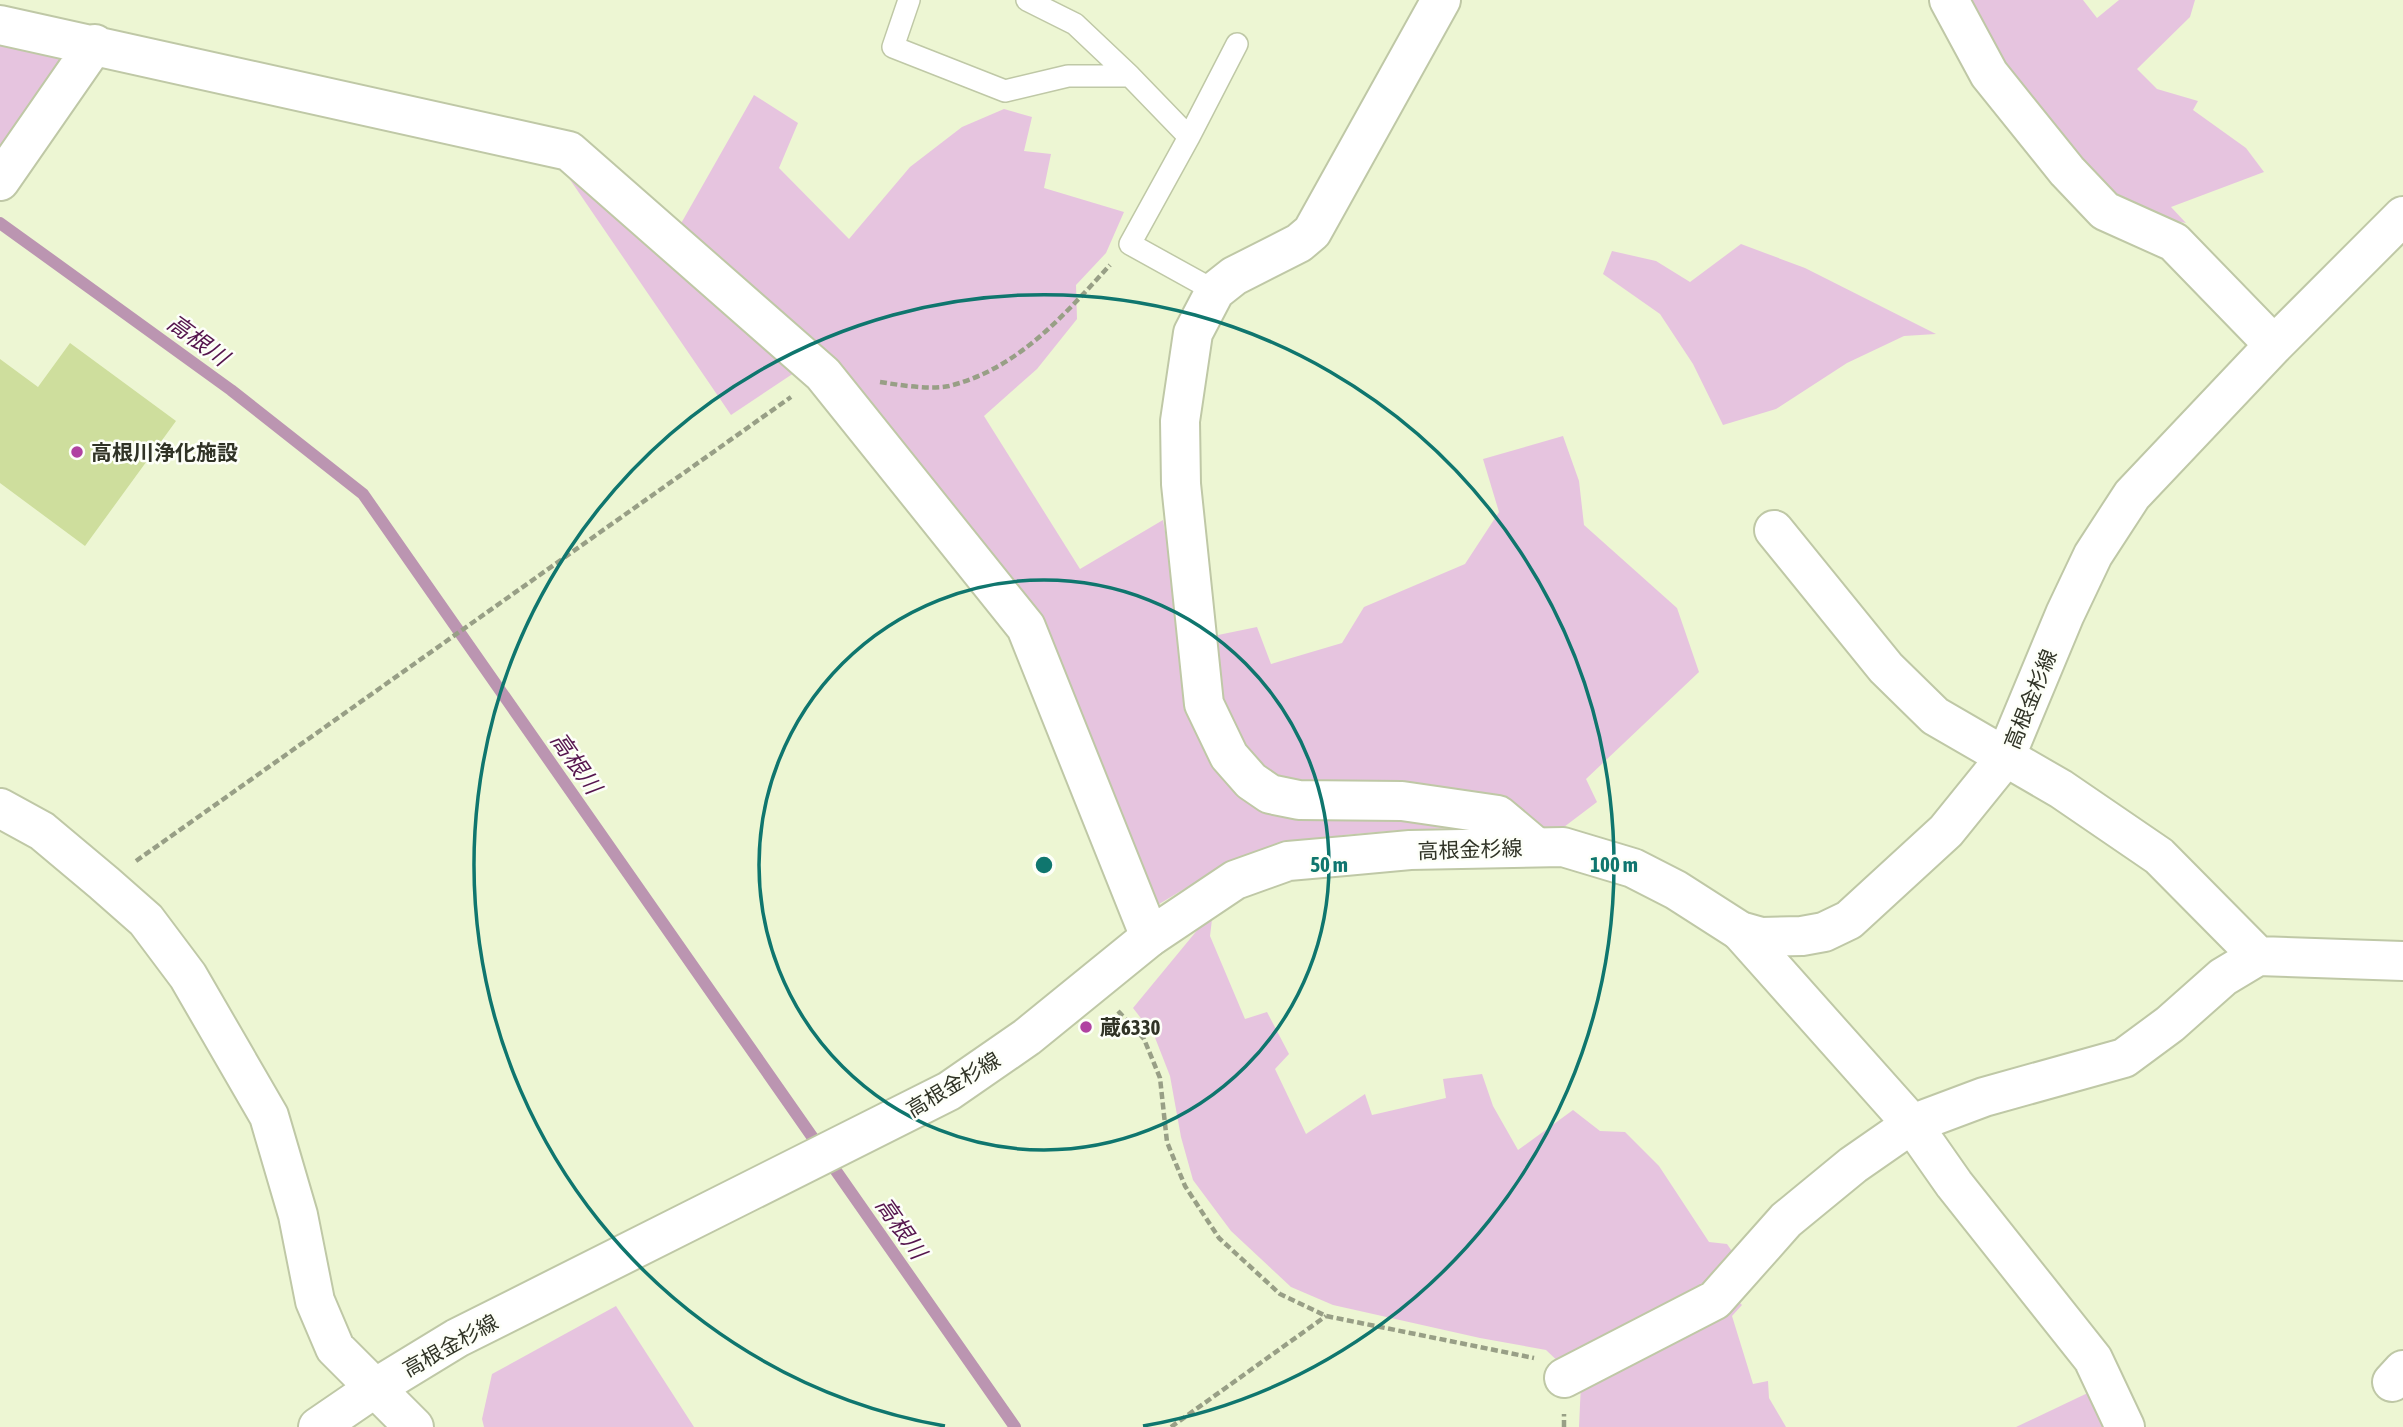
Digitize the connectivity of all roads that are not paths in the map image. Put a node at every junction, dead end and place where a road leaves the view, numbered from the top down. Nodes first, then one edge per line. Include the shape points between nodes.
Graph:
1 (909, 0) edge
2 (1027, 0) edge
3 (1441, 0) edge
4 (1949, 0) edge
5 (0, 24) edge
6 (95, 44) junction
7 (1237, 44) dead end
8 (1130, 76) junction
9 (1189, 137) junction
10 (0, 181) edge
11 (2403, 216) edge
12 (1215, 291) junction
13 (2274, 345) junction
14 (1774, 530) dead end
15 (2005, 758) junction
16 (0, 808) edge
17 (1536, 847) junction
18 (1740, 931) junction
19 (1150, 937) junction
20 (2258, 956) junction
21 (2403, 961) edge
22 (1912, 1124) junction
23 (1564, 1378) road end
24 (375, 1388) junction
25 (318, 1427) edge
26 (414, 1427) edge
27 (2125, 1427) edge

1 - 8 lane via 893,47 1006,91 1068,76
2 - 8 lane via 1075,24
3 - 12 street via 1312,232
4 - 13 street via 1989,74 2067,171 2105,211 2174,242
5 - 6 street
6 - 10 street
6 - 19 street via 569,151 822,374 1026,626
7 - 9 lane
8 - 9 lane
9 - 12 lane via 1130,244
11 - 13 street, 高根金杉線
12 - 17 street via 1193,333 1180,421 1181,484 1205,704 1229,756 1270,794 1298,800 1402,801 1498,815
13 - 15 street, 高根金杉線 via 2132,495 2099,545
14 - 15 street via 1886,667 1936,716
15 - 18 street, 高根金杉線 via 1946,831 1849,920 1802,936 1761,937
15 - 20 street via 2061,789 2159,856
16 - 24 street via 41,831 146,920 188,976 269,1116 298,1216 315,1301 335,1348
17 - 18 street, 高根金杉線 via 1563,847 1633,868
17 - 19 street, 高根金杉線 via 1410,850 1288,862 1235,880
18 - 22 street
19 - 24 street, 高根金杉線 via 1027,1037 949,1091 457,1338
20 - 21 street
20 - 22 street via 2223,977 2124,1058 1983,1097
22 - 23 street via 1786,1220 1715,1300
22 - 27 street via 1954,1184 2094,1359
24 - 25 street, 高根金杉線
24 - 26 street

